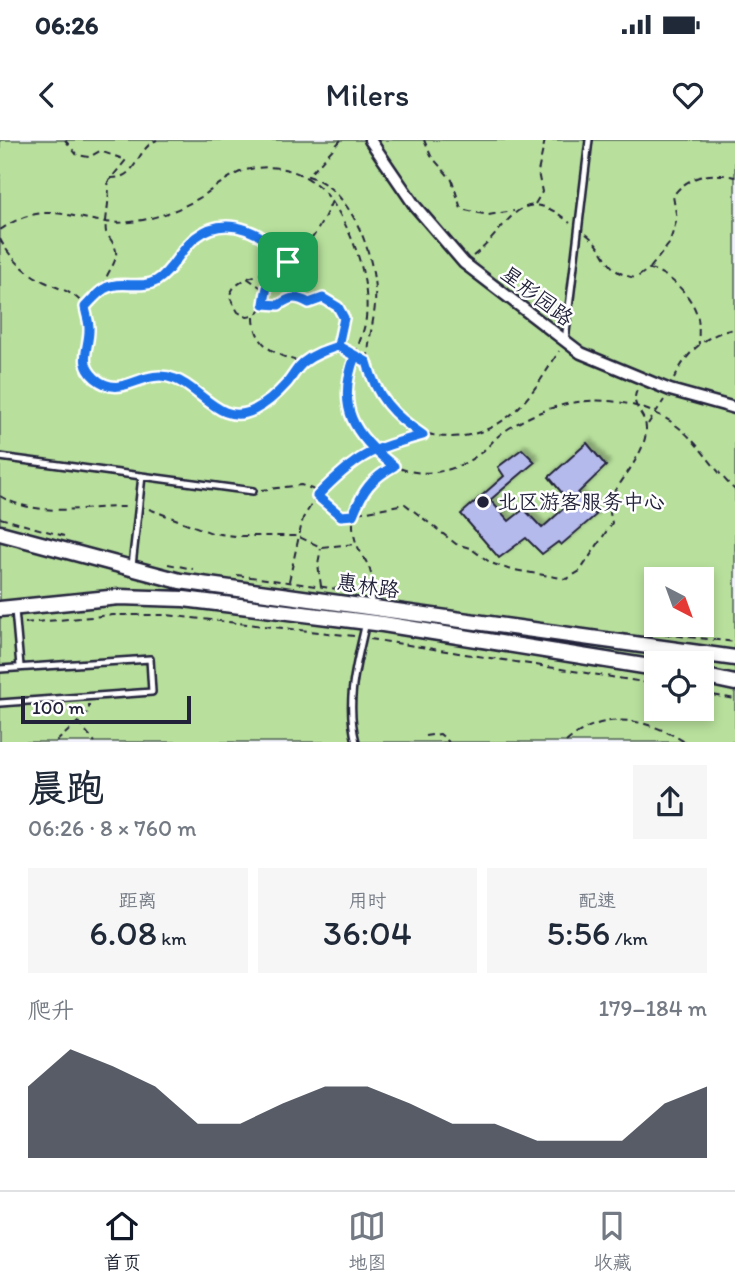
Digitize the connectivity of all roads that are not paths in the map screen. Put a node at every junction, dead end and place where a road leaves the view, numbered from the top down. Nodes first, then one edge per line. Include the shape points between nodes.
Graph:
1 (370, 140) edge
2 (589, 140) edge
3 (565, 341) junction
4 (735, 408) edge
5 (0, 457) edge
6 (142, 476) junction
7 (253, 491) road end
8 (0, 533) edge
9 (131, 569) junction
10 (7, 608) edge
11 (369, 608) junction
12 (735, 657) edge
13 (644, 665) edge
14 (20, 666) junction
15 (0, 669) edge
16 (714, 679) edge
17 (735, 683) edge
18 (0, 703) edge
19 (356, 742) edge

1 - 3 street, 星形园路 via 415,206 464,263
2 - 3 lane
3 - 4 street, 星形园路 via 581,354 670,390
5 - 6 lane
6 - 7 lane
6 - 9 lane
8 - 9 main road, 惠林路
9 - 11 main road, 惠林路 via 180,581
10 - 11 main road, 惠林路 via 119,597
10 - 14 lane via 17,624
11 - 12 main road, 惠林路
11 - 13 main road, 惠林路
11 - 19 lane via 352,682 350,719
14 - 15 lane
14 - 18 lane via 150,659 152,692
16 - 17 main road

